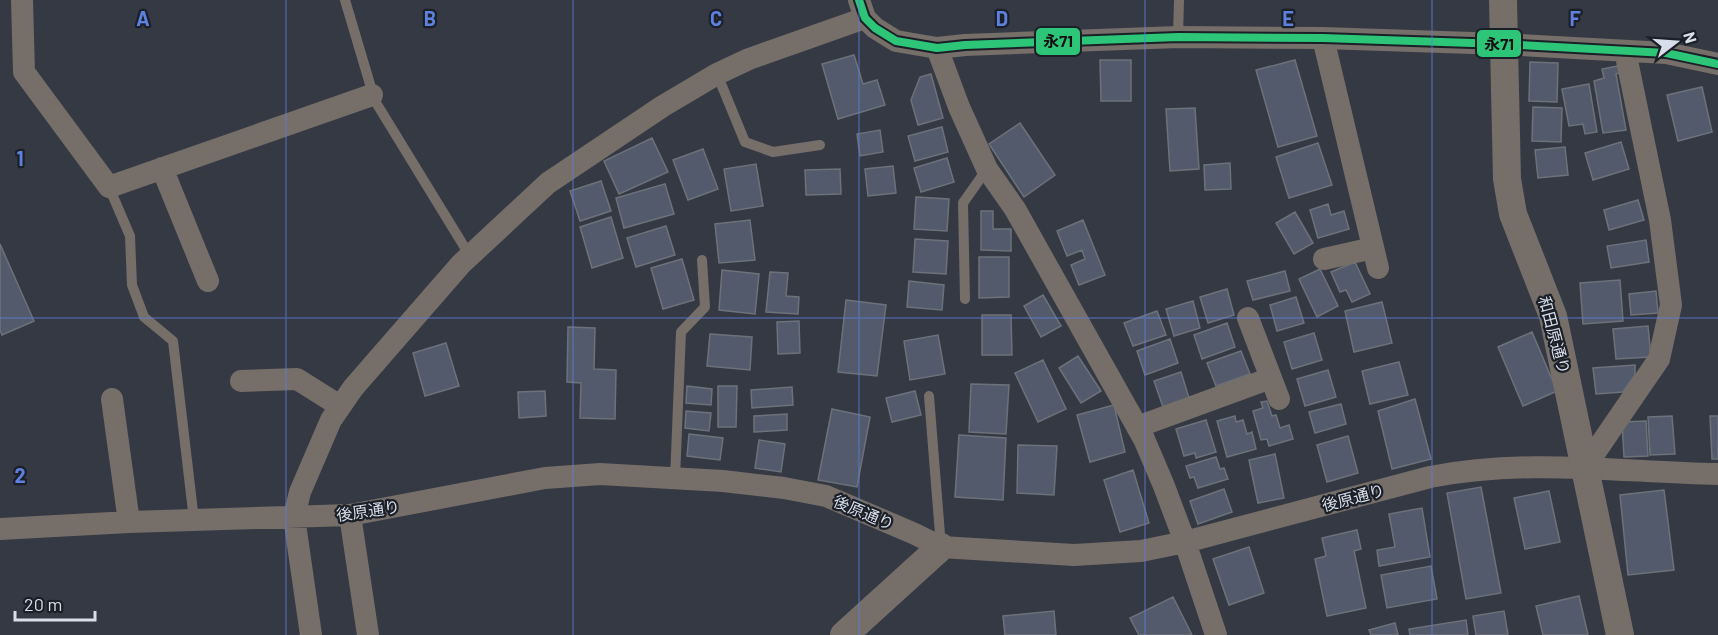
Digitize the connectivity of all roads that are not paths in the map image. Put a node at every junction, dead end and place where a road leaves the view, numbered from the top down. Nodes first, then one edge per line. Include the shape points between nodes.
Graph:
1 (22, 0) edge
2 (345, 0) edge
3 (1179, 0) edge
4 (1503, 0) edge
5 (862, 9) edge
6 (1178, 37) junction
7 (1323, 38) junction
8 (1502, 44) junction
9 (937, 48) junction
10 (1625, 51) junction
11 (1718, 64) edge
12 (717, 74) junction
13 (372, 95) junction
14 (820, 145) dead end
15 (162, 168) junction
16 (987, 169) junction
17 (109, 187) junction
18 (470, 256) junction
19 (1324, 259) dead end
20 (702, 260) dead end
21 (208, 281) dead end
22 (965, 299) dead end
23 (1248, 318) dead end
24 (1271, 378) junction
25 (242, 381) dead end
26 (929, 396) dead end
27 (112, 399) dead end
28 (1279, 399) dead end
29 (340, 406) junction
30 (1137, 427) junction
31 (1585, 467) junction
32 (1718, 474) edge
33 (675, 478) junction
34 (350, 515) junction
35 (294, 517) junction
36 (194, 520) junction
37 (129, 522) junction
38 (0, 529) edge
39 (1185, 542) junction
40 (941, 547) junction
41 (311, 635) edge
42 (368, 635) edge
43 (844, 635) edge
44 (1216, 635) edge
45 (1620, 635) edge

1 - 17 street via 24,72
2 - 13 lane
3 - 6 lane
4 - 8 street, 和田原通り
5 - 9 street via 875,28 896,41
5 - 12 street
6 - 7 street
6 - 9 street
7 - 8 street
7 - 19 street via 1375,258
8 - 10 street
8 - 31 street, 和田原通り via 1507,179 1513,214 1553,315
9 - 16 street via 958,107
10 - 11 street via 1666,53
10 - 31 street via 1660,220 1671,305 1659,359
12 - 14 lane via 745,142 773,153
12 - 18 street via 548,183
13 - 15 street
13 - 18 lane
15 - 17 street
15 - 21 street
16 - 22 lane via 963,203
16 - 30 street via 1015,210
17 - 36 lane via 129,236 132,285 144,317 173,341
18 - 29 street
20 - 33 lane via 705,307 681,332
23 - 24 street
24 - 28 street
24 - 30 street
25 - 29 street via 297,380
26 - 40 lane
27 - 37 street
29 - 35 street via 300,492
30 - 39 street
31 - 32 street, 後原通り
31 - 39 street, 後原通り via 1463,471
31 - 45 street, 和田原通り
33 - 34 street, 後原通り via 600,474 545,478
33 - 40 street, 後原通り via 826,496
34 - 35 street, 後原通り
34 - 42 street
35 - 36 street, 後原通り
35 - 41 street
36 - 37 street, 後原通り
37 - 38 street, 後原通り
39 - 40 street, 後原通り via 1141,551 1074,555
39 - 44 street
40 - 43 street

